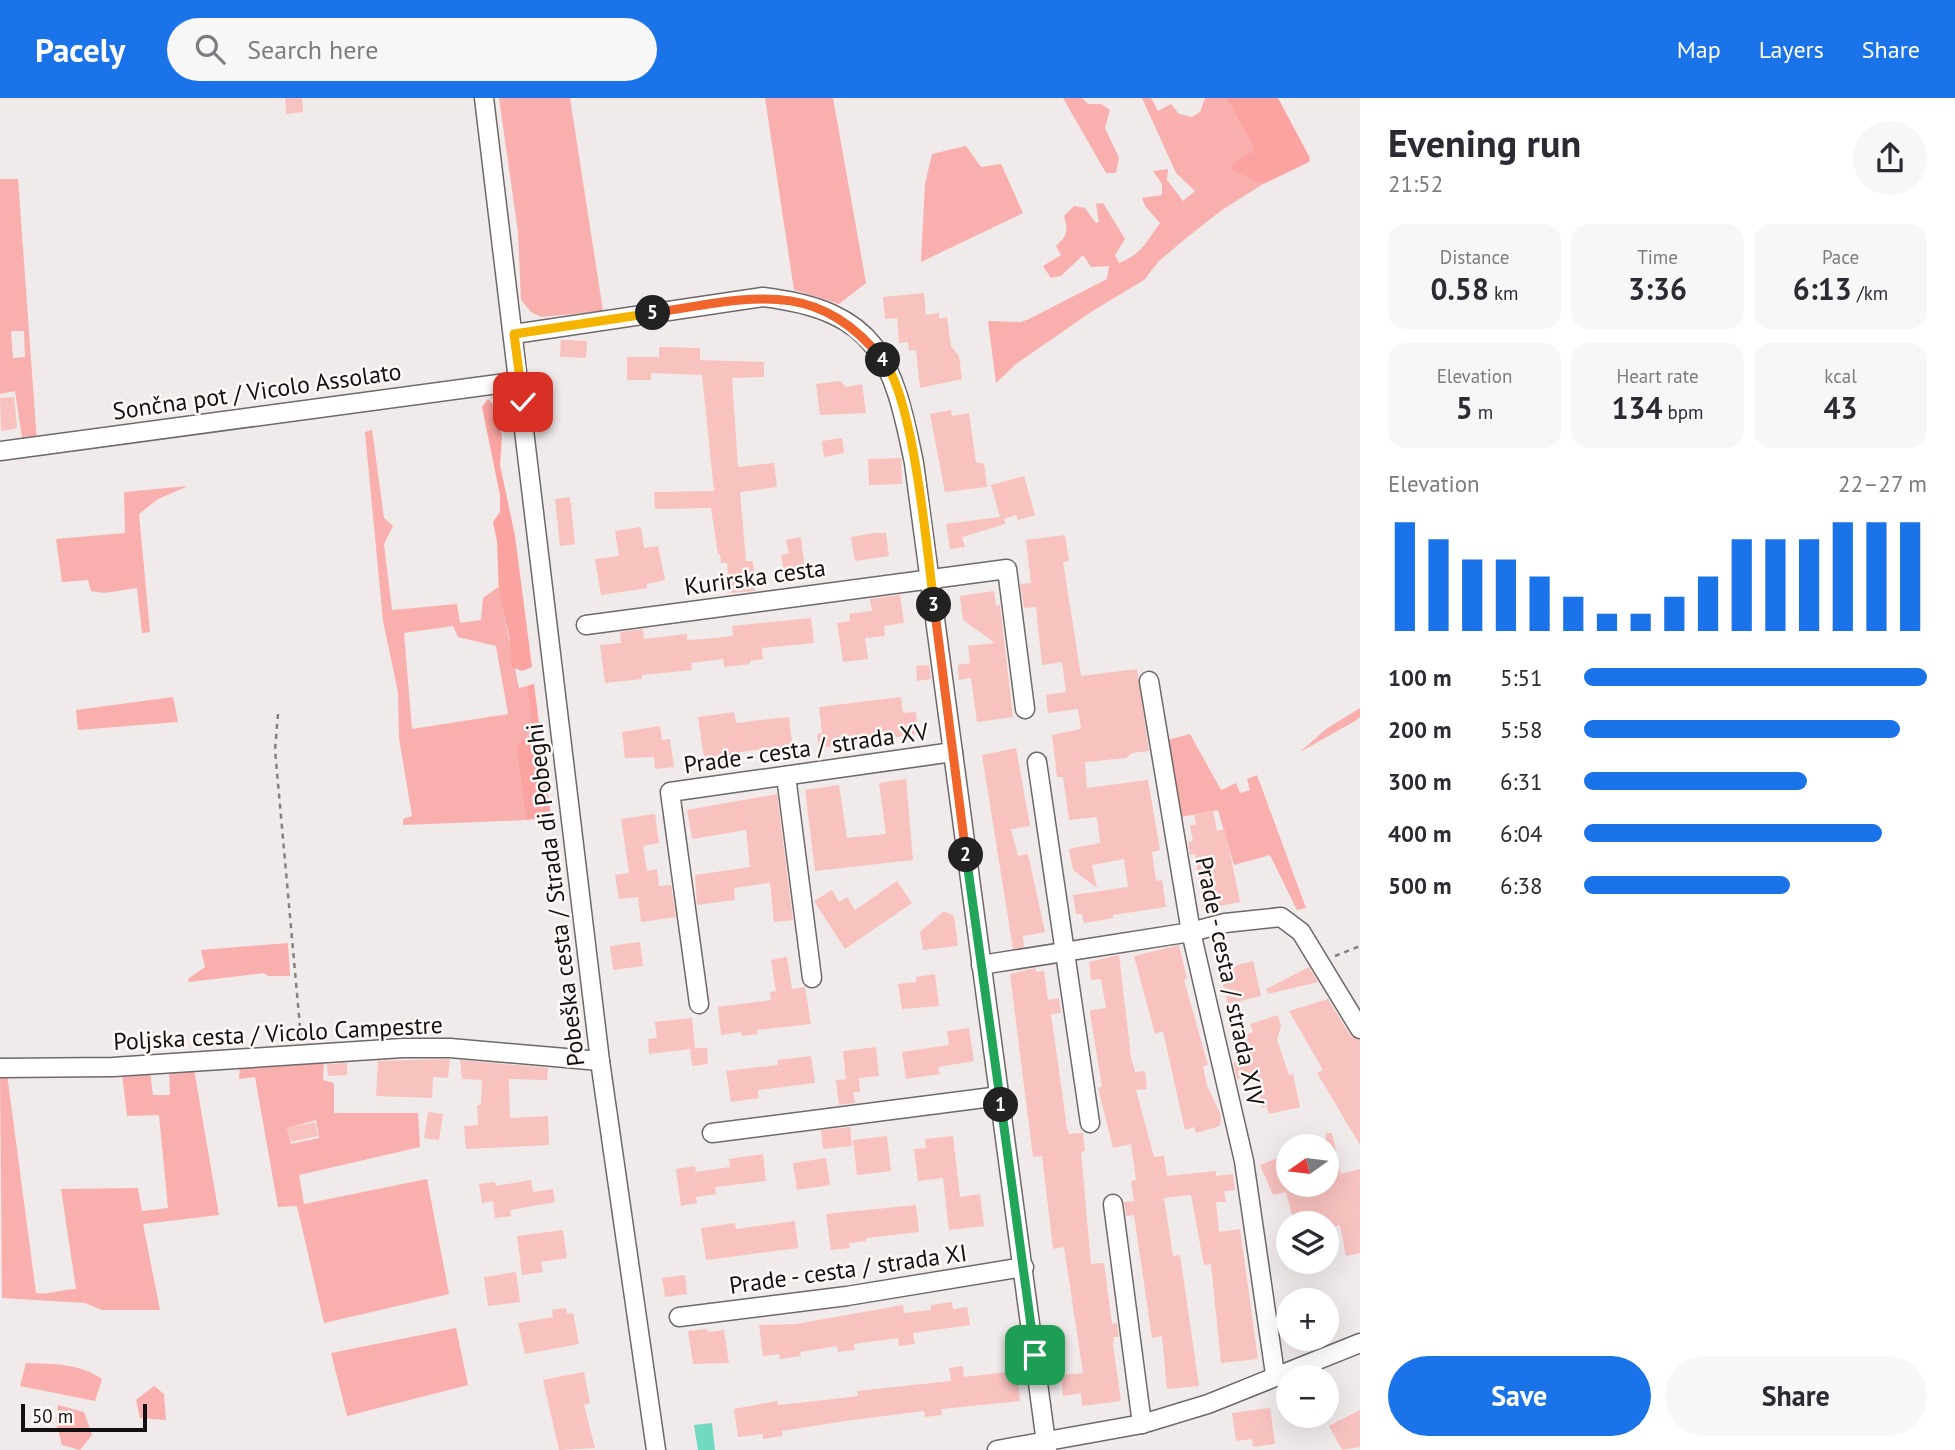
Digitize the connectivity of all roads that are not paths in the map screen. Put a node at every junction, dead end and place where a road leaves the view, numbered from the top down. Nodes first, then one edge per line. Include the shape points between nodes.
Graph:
1 (484, 98) edge
2 (514, 334) junction
3 (520, 381) junction
4 (0, 451) edge
5 (931, 577) junction
6 (586, 625) dead end
7 (1149, 681) dead end
8 (1025, 709) dead end
9 (953, 752) junction
10 (1037, 762) dead end
11 (786, 776) junction
12 (1191, 932) junction
13 (1064, 950) junction
14 (981, 965) junction
15 (812, 978) dead end
16 (699, 1004) dead end
17 (1360, 1030) edge
18 (600, 1060) junction
19 (0, 1068) edge
20 (1000, 1096) junction
21 (1090, 1123) dead end
22 (712, 1133) dead end
23 (1113, 1204) dead end
24 (1024, 1267) junction
25 (679, 1317) dead end
26 (1360, 1343) edge
27 (1275, 1374) junction
28 (1142, 1424) junction
29 (1046, 1447) edge
30 (656, 1450) edge
31 (997, 1450) edge

1 - 2 street, Pobeška cesta / Strada di Pobeghi
2 - 3 street, Pobeška cesta / Strada di Pobeghi
2 - 5 street via 763,297 803,302 838,316 863,335 889,367 902,403
3 - 4 street, Sončna pot / Vicolo Assolato
3 - 18 street, Pobeška cesta / Strada di Pobeghi
5 - 6 street, Kurirska cesta
5 - 8 street, Kurirska cesta via 1007,569
5 - 9 street
7 - 12 street, Prade - cesta / strada XIV
9 - 11 street, Prade - cesta / strada XV
9 - 14 street
10 - 13 street
11 - 15 street
11 - 16 street, Prade - cesta / strada XV via 670,792
12 - 13 street
12 - 17 street via 1282,917 1301,932
12 - 27 street, Prade - cesta / strada XIV via 1244,1161
13 - 14 street
13 - 21 street
14 - 20 street
18 - 19 street, Poljska cesta / Vicolo Campestre via 450,1048 114,1067
18 - 30 street, Pobeška cesta / Strada di Pobeghi
20 - 22 street
20 - 24 street
23 - 28 street
24 - 25 street, Prade - cesta / strada XI
24 - 29 street
26 - 27 street
27 - 28 street via 1208,1404
28 - 29 street
29 - 31 street

